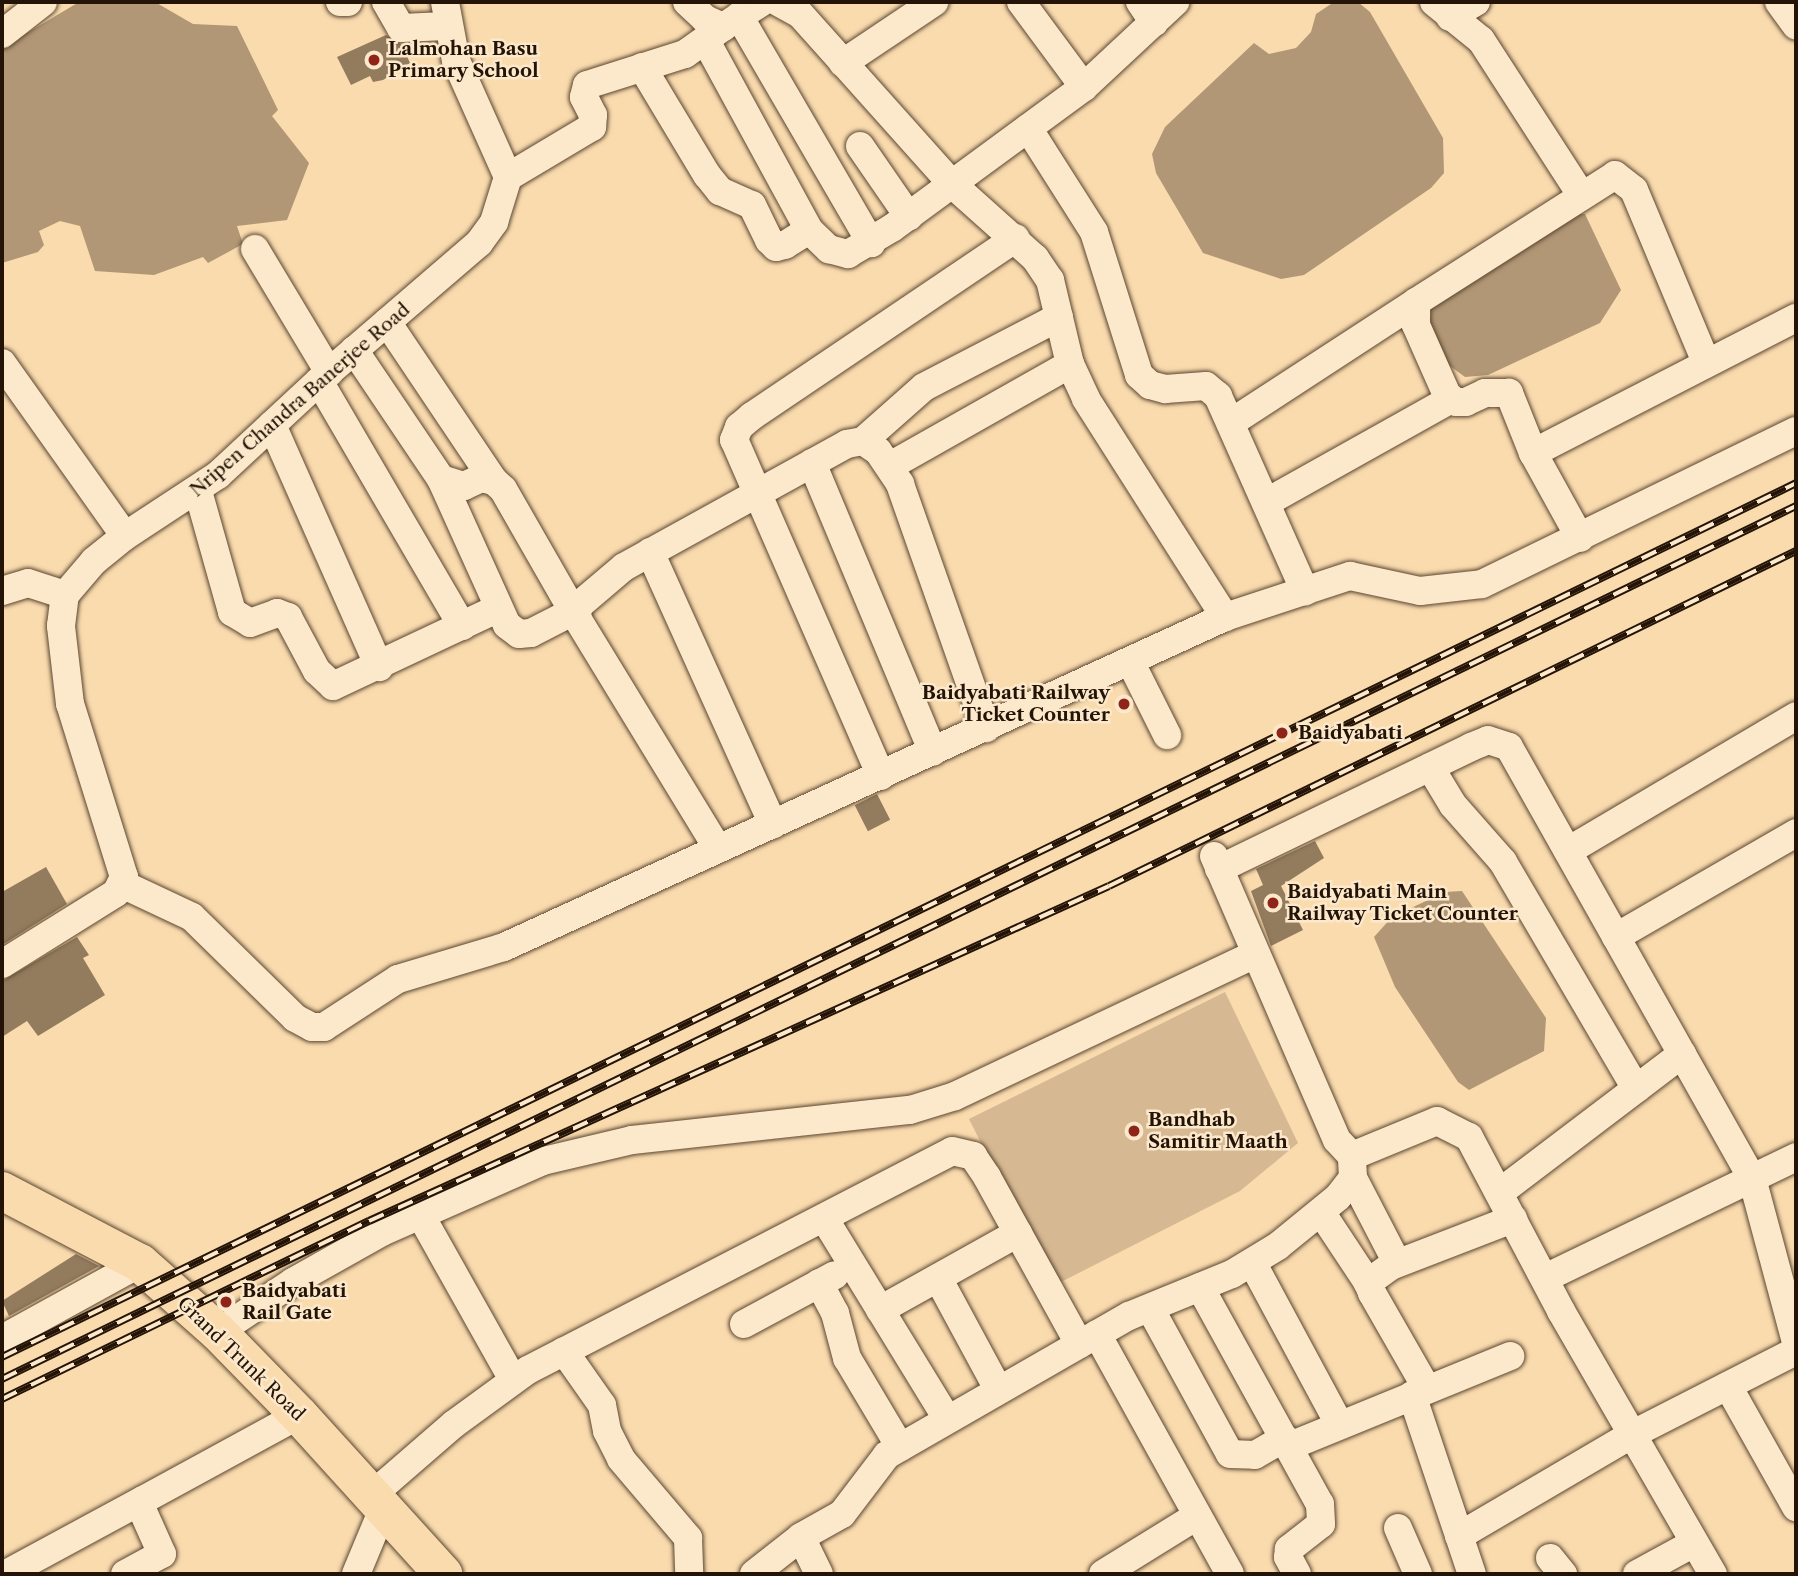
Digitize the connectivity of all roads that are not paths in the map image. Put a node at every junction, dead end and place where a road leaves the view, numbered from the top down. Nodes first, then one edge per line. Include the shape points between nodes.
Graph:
1 (43, 2) edge
2 (340, 2) edge
3 (348, 2) edge
4 (386, 2) edge
5 (687, 2) edge
6 (778, 2) edge
7 (934, 2) edge
8 (1021, 2) edge
9 (1175, 2) edge
10 (1476, 2) edge
11 (1779, 2) edge
12 (1442, 9) edge
13 (1147, 13) edge
14 (445, 14) edge
15 (733, 21) edge
16 (1796, 25) edge
17 (2, 34) edge
18 (843, 63) junction
19 (642, 67) junction
20 (1084, 87) junction
21 (898, 124) junction
22 (1028, 128) junction
23 (860, 146) junction
24 (826, 165) junction
25 (508, 177) junction
26 (951, 183) junction
27 (1580, 194) junction
28 (909, 217) junction
29 (809, 230) junction
30 (1016, 238) junction
31 (871, 243) junction
32 (256, 250) dead end
33 (1416, 302) junction
34 (1059, 317) junction
35 (1796, 318) edge
36 (387, 322) junction
37 (354, 350) junction
38 (1706, 362) junction
39 (2, 363) edge
40 (1070, 364) junction
41 (324, 376) junction
42 (1451, 399) junction
43 (1232, 422) junction
44 (272, 425) junction
45 (1796, 431) edge
46 (863, 442) junction
47 (1532, 453) junction
48 (812, 463) junction
49 (890, 467) junction
50 (441, 479) junction
51 (494, 481) junction
52 (198, 491) junction
53 (759, 494) junction
54 (1267, 502) junction
55 (125, 536) junction
56 (1580, 538) junction
57 (650, 552) junction
58 (2, 591) edge
59 (1305, 591) junction
60 (65, 595) junction
61 (497, 609) junction
62 (575, 614) junction
63 (1225, 617) junction
64 (462, 626) junction
65 (1130, 661) junction
66 (379, 667) junction
67 (1796, 716) edge
68 (986, 729) junction
69 (1167, 735) dead end
70 (933, 752) junction
71 (1430, 767) junction
72 (881, 776) junction
73 (773, 825) junction
74 (1796, 833) edge
75 (718, 849) junction
76 (1568, 851) junction
77 (122, 884) junction
78 (1616, 937) junction
79 (1255, 954) junction
80 (2, 964) edge
81 (1682, 1054) junction
82 (1636, 1089) junction
83 (1796, 1157) edge
84 (1353, 1167) junction
85 (1752, 1178) junction
86 (2, 1191) edge
87 (1499, 1193) junction
88 (1321, 1212) junction
89 (420, 1214) junction
90 (824, 1218) junction
91 (1513, 1219) junction
92 (1018, 1233) junction
93 (141, 1264) junction
94 (1252, 1264) junction
95 (853, 1265) junction
96 (1391, 1266) junction
97 (938, 1278) junction
98 (1545, 1278) junction
99 (819, 1283) junction
100 (1368, 1283) junction
101 (1200, 1287) junction
102 (1150, 1308) junction
103 (880, 1310) junction
104 (744, 1324) dead end
105 (218, 1332) junction
106 (2, 1339) edge
107 (1088, 1339) junction
108 (1796, 1342) edge
109 (564, 1351) junction
110 (1796, 1352) edge
111 (1510, 1356) dead end
112 (513, 1380) junction
113 (1728, 1386) junction
114 (998, 1389) junction
115 (1419, 1392) junction
116 (299, 1415) junction
117 (947, 1419) junction
118 (1339, 1424) junction
119 (1633, 1434) junction
120 (1287, 1442) junction
121 (901, 1447) junction
122 (143, 1500) junction
123 (377, 1502) junction
124 (1796, 1507) edge
125 (1198, 1516) junction
126 (1398, 1528) dead end
127 (1459, 1536) junction
128 (801, 1537) junction
129 (1694, 1543) junction
130 (6, 1574) edge
131 (125, 1574) edge
132 (356, 1574) edge
133 (443, 1574) edge
134 (689, 1574) edge
135 (754, 1574) edge
136 (818, 1574) edge
137 (1103, 1574) edge
138 (1230, 1574) edge
139 (1297, 1574) edge
140 (1418, 1574) edge
141 (1472, 1574) edge
142 (1637, 1574) edge
143 (1713, 1574) edge

1 - 17 street
2 - 3 street
4 - 14 street via 401,28
5 - 15 street via 705,19
6 - 18 street via 800,14
7 - 18 street
8 - 20 street
9 - 13 street
10 - 12 street
11 - 16 street
12 - 27 street via 1481,40
13 - 20 street
14 - 25 street via 456,61
15 - 19 street via 685,54
15 - 24 street
15 - 29 street
18 - 21 street
19 - 25 street via 587,85 584,97 593,115 592,127
19 - 29 street via 707,175 720,191 752,205 776,247
20 - 22 street
21 - 23 street
21 - 26 street
22 - 26 street
22 - 43 street via 1094,232 1139,375 1150,385 1165,389 1206,386 1218,396
23 - 24 street
23 - 28 street
24 - 31 street
25 - 36 street, Nripen Chandra Banerjee Road via 495,222 479,243
26 - 28 street
26 - 30 street
27 - 33 street
27 - 38 street via 1615,175 1634,190
28 - 31 street
29 - 31 street via 829,249 848,254
30 - 34 street via 1050,280
30 - 53 street via 739,426 734,440
32 - 41 street
33 - 42 street via 1416,325
33 - 43 street
34 - 40 street
34 - 46 street via 924,387
35 - 38 street
36 - 37 street, Nripen Chandra Banerjee Road
36 - 51 street
37 - 41 street, Nripen Chandra Banerjee Road
37 - 50 street
38 - 47 street
39 - 55 street
40 - 49 street
40 - 63 street via 1086,399
41 - 44 street, Nripen Chandra Banerjee Road
41 - 64 street
42 - 47 street via 1466,402 1485,393 1509,393
42 - 54 street
43 - 54 street
44 - 52 street, Nripen Chandra Banerjee Road
44 - 66 street
45 - 56 street
46 - 48 street via 847,444
46 - 49 street
47 - 56 street
48 - 53 street
48 - 70 street
49 - 68 street
50 - 51 street via 464,486 481,478
50 - 61 street
51 - 62 street
52 - 55 street, Nripen Chandra Banerjee Road
52 - 66 street via 232,612 238,619 250,623 277,613 288,617 317,671 333,686
53 - 57 street
53 - 72 street
54 - 59 street
55 - 60 street, Nripen Chandra Banerjee Road via 94,561
56 - 59 street via 1482,584 1460,589 1420,591 1350,576
57 - 62 street via 583,597
57 - 73 street
58 - 60 street via 28,583
59 - 63 street
60 - 77 street via 61,626 70,704 116,848
61 - 62 street via 519,634
61 - 64 street
62 - 75 street
63 - 65 street
64 - 66 street
65 - 68 street
65 - 69 street
67 - 76 street
68 - 70 street
70 - 72 street
71 - 76 street via 1488,740 1509,747
71 - 79 street via 1216,862
71 - 82 street via 1453,805 1503,862
72 - 73 street
73 - 75 street
74 - 78 street
75 - 77 street via 504,947 398,979 324,1027 312,1027 295,1018 192,917
76 - 78 street
77 - 80 street via 116,893
78 - 81 street
79 - 84 street via 1325,1122
79 - 89 street via 955,1096 867,1117 594,1147 543,1161
81 - 82 street
81 - 85 street
82 - 87 street
83 - 85 street
84 - 87 street via 1437,1121 1469,1137
84 - 88 street
84 - 96 street via 1391,1246
85 - 98 street
85 - 108 street
86 - 93 main road, Grand Trunk Road
87 - 91 street
88 - 94 street
88 - 100 street
89 - 105 street via 340,1254
89 - 112 street
90 - 92 street via 961,1150 973,1156
90 - 95 street
90 - 109 street
91 - 96 street
91 - 98 street
92 - 97 street
92 - 107 street
93 - 105 main road, Grand Trunk Road
93 - 106 street
94 - 101 street
94 - 118 street
95 - 99 street
95 - 103 street
96 - 100 street
97 - 103 street
97 - 114 street
98 - 119 street
99 - 104 street
99 - 121 street via 835,1312 848,1358
100 - 115 street
101 - 102 street
101 - 120 street
102 - 107 street
102 - 120 street via 1230,1454 1255,1455
103 - 117 street
105 - 116 main road, Grand Trunk Road
107 - 114 street
107 - 125 street
109 - 112 street
109 - 134 street via 603,1405 607,1432 621,1459 688,1538
110 - 113 street
111 - 115 street
112 - 123 street
113 - 119 street
113 - 124 street
114 - 117 street
115 - 118 street
115 - 127 street
116 - 122 street
116 - 123 main road, Grand Trunk Road
117 - 121 street
118 - 120 street
119 - 127 street
119 - 129 street
120 - 139 street via 1323,1516 1315,1530 1289,1549
121 - 128 street via 875,1467 842,1514
122 - 130 street
122 - 131 street via 141,1507 162,1554
123 - 132 street
123 - 133 main road, Grand Trunk Road
125 - 137 street
125 - 138 street
126 - 140 street
127 - 141 street
128 - 135 street
128 - 136 street
129 - 142 street
129 - 143 street

